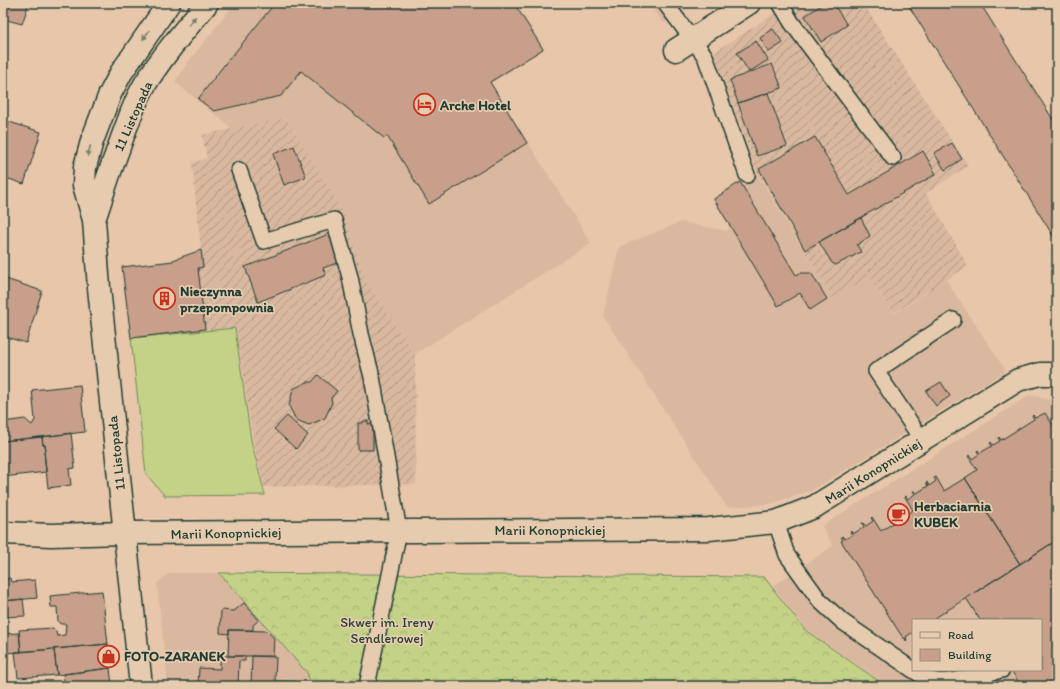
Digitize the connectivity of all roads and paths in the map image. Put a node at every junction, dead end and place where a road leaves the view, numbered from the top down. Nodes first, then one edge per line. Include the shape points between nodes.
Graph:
1 (169, 3) edge
2 (207, 3) edge
3 (665, 3) edge
4 (749, 3) edge
5 (780, 3) edge
6 (684, 44) junction
7 (893, 158) dead end
8 (239, 170) dead end
9 (746, 175) dead end
10 (94, 220) junction
11 (953, 320) dead end
12 (1057, 374) edge
13 (922, 440) junction
14 (776, 522) junction
15 (400, 531) junction
16 (3, 533) edge
17 (125, 533) junction
18 (912, 669) edge
19 (914, 671) edge
20 (997, 671) edge
21 (141, 686) edge
22 (367, 686) edge

1 -> 10 street, 11 Listopada via 121,73 92,141 85,167 84,185
10 -> 2 street, 11 Listopada via 134,106 160,61
3 - 6 lane
4 - 6 street
5 - 7 lane via 792,23
6 - 9 lane via 705,56
8 - 15 lane via 264,241 334,220 350,277 372,377
10 - 17 street, 11 Listopada via 98,288
11 - 13 lane via 876,371
12 - 13 street, Marii Konopnickiej via 1040,374 1018,380
13 - 14 street, Marii Konopnickiej via 814,507
14 - 15 street, Marii Konopnickiej via 708,529
14 - 18 lane via 787,555 820,601 843,622
15 - 17 street, Marii Konopnickiej
15 - 22 lane
16 - 17 street, Marii Konopnickiej
17 - 21 street, 11 Listopada
19 - 20 lane via 937,682

